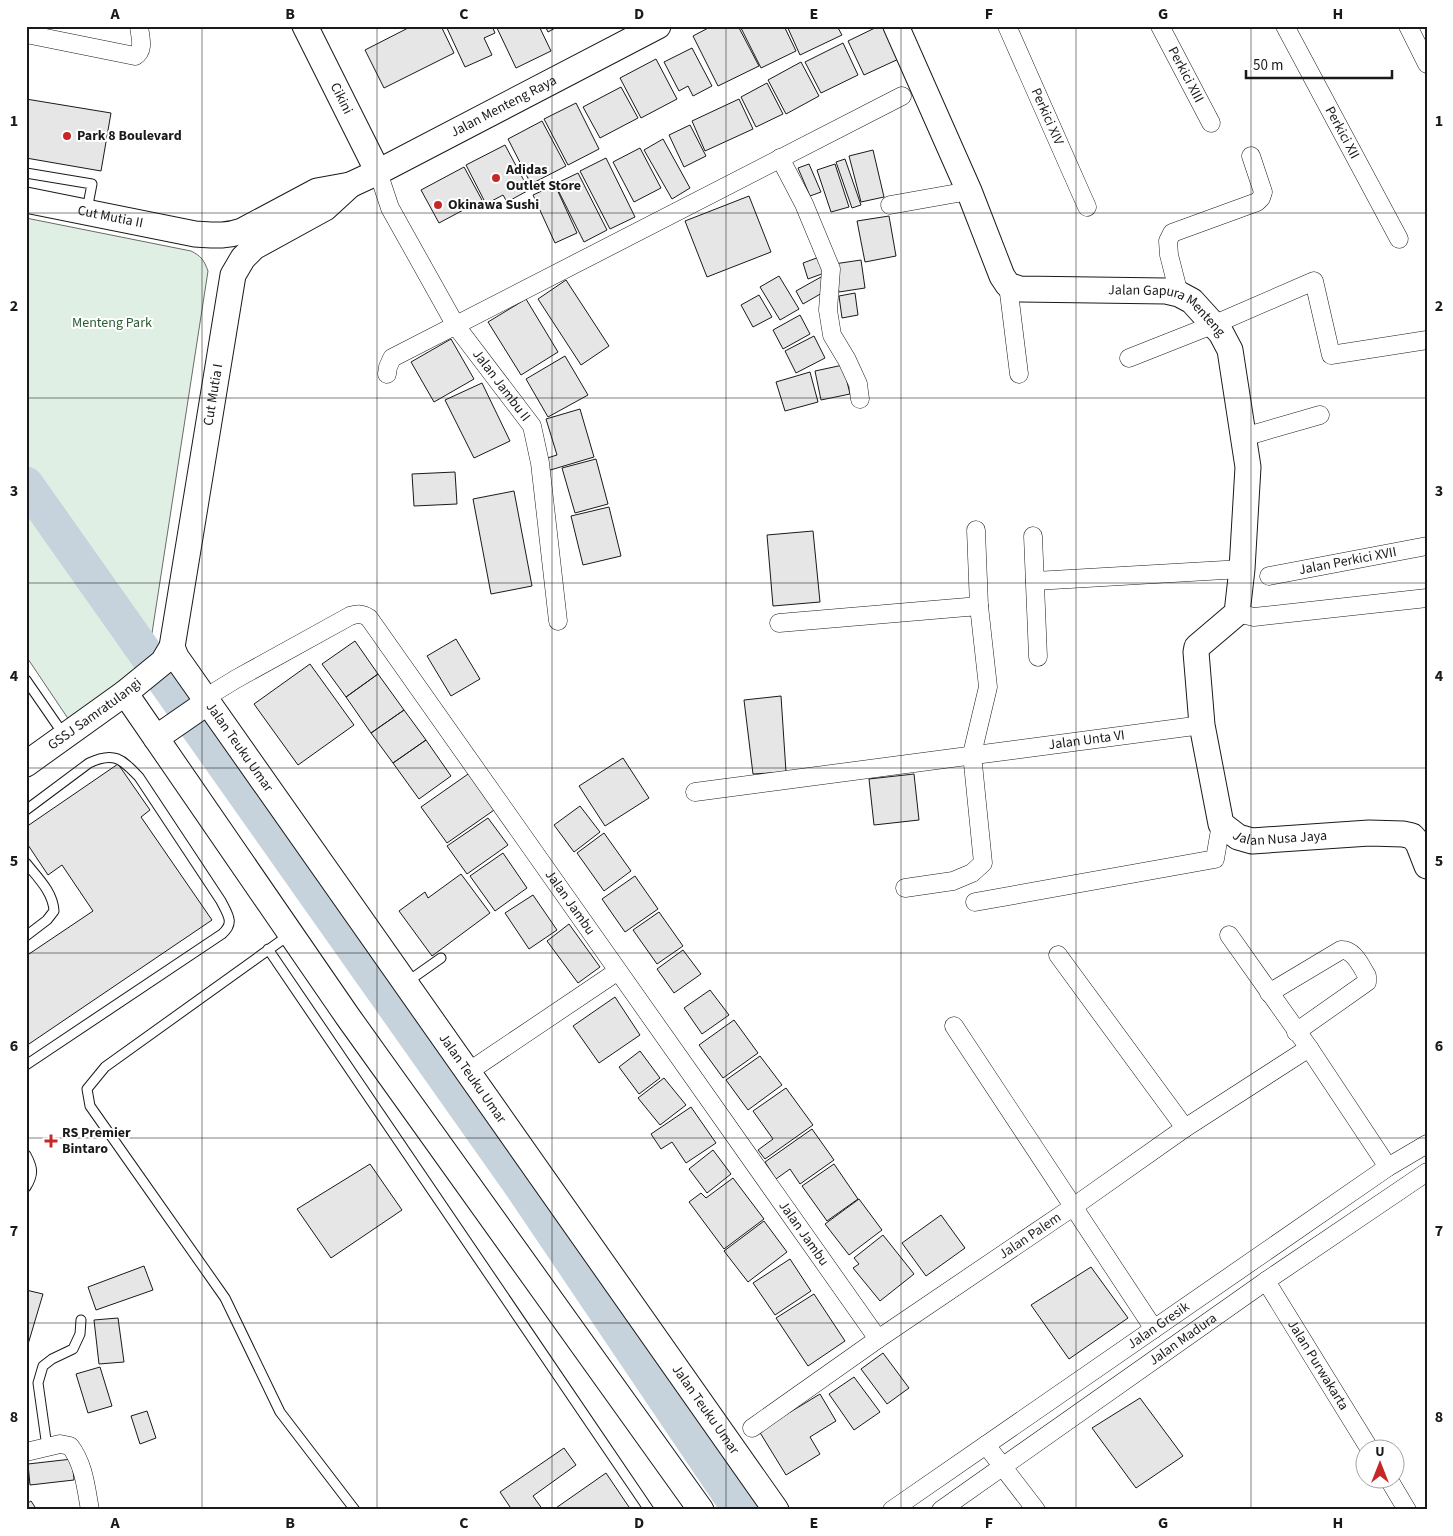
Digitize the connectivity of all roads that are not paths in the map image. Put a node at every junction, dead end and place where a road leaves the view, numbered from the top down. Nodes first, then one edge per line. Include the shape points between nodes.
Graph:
1 (139, 26) edge
2 (305, 26) edge
3 (658, 26) edge
4 (896, 26) edge
5 (1007, 26) edge
6 (1160, 26) edge
7 (1285, 26) edge
8 (1408, 26) edge
9 (26, 34) edge
10 (1427, 64) edge
11 (902, 96) dead end
12 (1211, 123) dead end
13 (1250, 156) dead end
14 (780, 158) junction
15 (378, 172) junction
16 (26, 173) edge
17 (350, 185) junction
18 (969, 191) junction
19 (26, 200) edge
20 (890, 205) dead end
21 (1086, 207) dead end
22 (87, 212) junction
23 (195, 234) junction
24 (1399, 239) dead end
25 (233, 275) junction
26 (1008, 285) junction
27 (1179, 294) junction
28 (1214, 324) junction
29 (456, 326) junction
30 (1427, 340) edge
31 (1129, 358) dead end
32 (387, 374) dead end
33 (1020, 374) dead end
34 (860, 399) dead end
35 (1320, 415) dead end
36 (1244, 436) junction
37 (976, 530) dead end
38 (1033, 536) dead end
39 (1427, 546) edge
40 (1242, 569) junction
41 (1269, 576) dead end
42 (1035, 581) junction
43 (1427, 598) edge
44 (979, 606) junction
45 (1237, 613) junction
46 (558, 621) dead end
47 (779, 623) dead end
48 (168, 655) junction
49 (1038, 657) dead end
50 (26, 680) edge
51 (132, 687) junction
52 (202, 704) junction
53 (1202, 725) junction
54 (163, 733) junction
55 (64, 736) junction
56 (972, 754) junction
57 (26, 764) edge
58 (695, 792) dead end
59 (26, 810) edge
60 (1221, 824) junction
61 (26, 863) edge
62 (1427, 866) edge
63 (906, 888) dead end
64 (975, 902) dead end
65 (291, 934) junction
66 (1230, 935) dead end
67 (26, 936) edge
68 (268, 949) junction
69 (1058, 955) dead end
70 (442, 958) dead end
71 (618, 971) junction
72 (405, 983) junction
73 (1269, 993) junction
74 (954, 1026) dead end
75 (1296, 1032) junction
76 (1309, 1048) junction
77 (26, 1065) edge
78 (468, 1072) junction
79 (1185, 1128) junction
80 (1427, 1144) edge
81 (26, 1155) edge
82 (1388, 1167) junction
83 (1427, 1172) edge
84 (26, 1187) edge
85 (1073, 1208) junction
86 (1266, 1281) junction
87 (80, 1320) dead end
88 (1154, 1329) junction
89 (878, 1339) junction
90 (752, 1428) dead end
91 (1363, 1438) edge
92 (54, 1445) junction
93 (986, 1445) junction
94 (26, 1452) edge
95 (1003, 1467) junction
96 (1394, 1488) edge
97 (90, 1510) edge
98 (355, 1510) edge
99 (649, 1510) edge
100 (701, 1510) edge
101 (776, 1510) edge
102 (892, 1510) edge
103 (941, 1510) edge
104 (1036, 1510) edge
105 (1407, 1510) edge

1 - 9 street via 141,48 135,56
2 - 15 main road, Cikini
3 - 15 main road, Jalan Menteng Raya
4 - 18 main road
5 - 21 street, Perkici XIV
6 - 12 street, Perkici XIII
7 - 24 street, Perkici XII
8 - 10 street
11 - 14 street
13 - 27 street via 1264,192 1257,202 1172,232 1168,241 1169,254
14 - 29 street
14 - 34 street via 804,204 831,269 828,310 832,335 858,384
15 - 17 main road, Jalan Menteng Raya
15 - 29 street, Jalan Jambu II via 390,208
16 - 22 lane via 92,184
17 - 23 main road, Cut Mutia II via 317,191 230,235
17 - 25 main road, Cut Mutia I via 326,208 254,247 242,258
18 - 20 street
18 - 26 main road
19 - 22 main road, Cut Mutia II
22 - 23 main road, Cut Mutia II
23 - 25 main road, Cut Mutia II via 220,251
25 - 48 main road, Cut Mutia I
26 - 27 main road, Jalan Gapura Menteng via 1020,289 1166,291
26 - 33 street
27 - 28 main road, Jalan Gapura Menteng via 1192,301
28 - 30 street via 1314,281 1331,355
28 - 31 street
28 - 36 main road, Jalan Gapura Menteng via 1230,350
29 - 32 street via 392,358
29 - 46 street, Jalan Jambu II via 532,426 540,463
35 - 36 street
36 - 40 main road, Jalan Gapura Menteng via 1248,467
37 - 44 street
38 - 42 street
39 - 41 street, Jalan Perkici XVII
40 - 42 street
40 - 45 main road, Jalan Gapura Menteng
42 - 49 street
43 - 45 street via 1254,617
44 - 47 street
44 - 56 street via 988,688
45 - 53 main road via 1197,647
48 - 51 main road, GSSJ Samratulangi
48 - 52 main road, Jalan Teuku Umar via 176,657
50 - 55 lane
51 - 54 main road
51 - 55 main road, GSSJ Samratulangi
52 - 54 main road
52 - 71 street, Jalan Jambu via 236,679 350,616 365,615
52 - 72 main road, Jalan Teuku Umar
53 - 56 street, Jalan Unta VI
53 - 60 main road, Jalan Nusa Jaya
54 - 65 main road
55 - 57 main road, GSSJ Samratulangi
56 - 58 street, Jalan Unta VI
56 - 63 street via 983,863 972,873 953,881
59 - 77 lane via 89,763 112,756 126,763 221,902 230,923 222,934
60 - 62 main road, Jalan Nusa Jaya via 1238,837 1252,841 1369,833 1404,834 1418,842
60 - 64 street via 1215,859
61 - 67 lane via 46,888 54,911
65 - 68 lane
65 - 100 main road
66 - 73 street
68 - 98 lane via 105,1067 87,1089 88,1098 90,1106 225,1298 280,1412
68 - 99 lane
69 - 79 street
70 - 72 lane
71 - 78 street
71 - 89 street, Jalan Jambu
72 - 78 main road, Jalan Teuku Umar
73 - 75 street
73 - 75 street via 1344,949 1352,953 1368,976 1366,982
74 - 85 street
75 - 76 street
76 - 79 street, Jalan Palem
76 - 82 street
78 - 101 main road, Jalan Teuku Umar
79 - 85 street, Jalan Palem
80 - 82 street, Jalan Gresik
81 - 84 lane via 32,1167
82 - 88 street, Jalan Gresik
83 - 86 street, Jalan Madura
85 - 88 street
85 - 89 street, Jalan Palem
86 - 91 street, Jalan Purwakarta
86 - 95 street, Jalan Madura
87 - 92 lane via 80,1334 73,1349 43,1366 38,1383
88 - 93 street, Jalan Gresik
89 - 90 street, Jalan Palem
92 - 94 street
92 - 97 street via 70,1446 78,1456
93 - 95 street
93 - 102 street, Jalan Gresik
95 - 103 street, Jalan Madura
95 - 104 street
96 - 105 street

